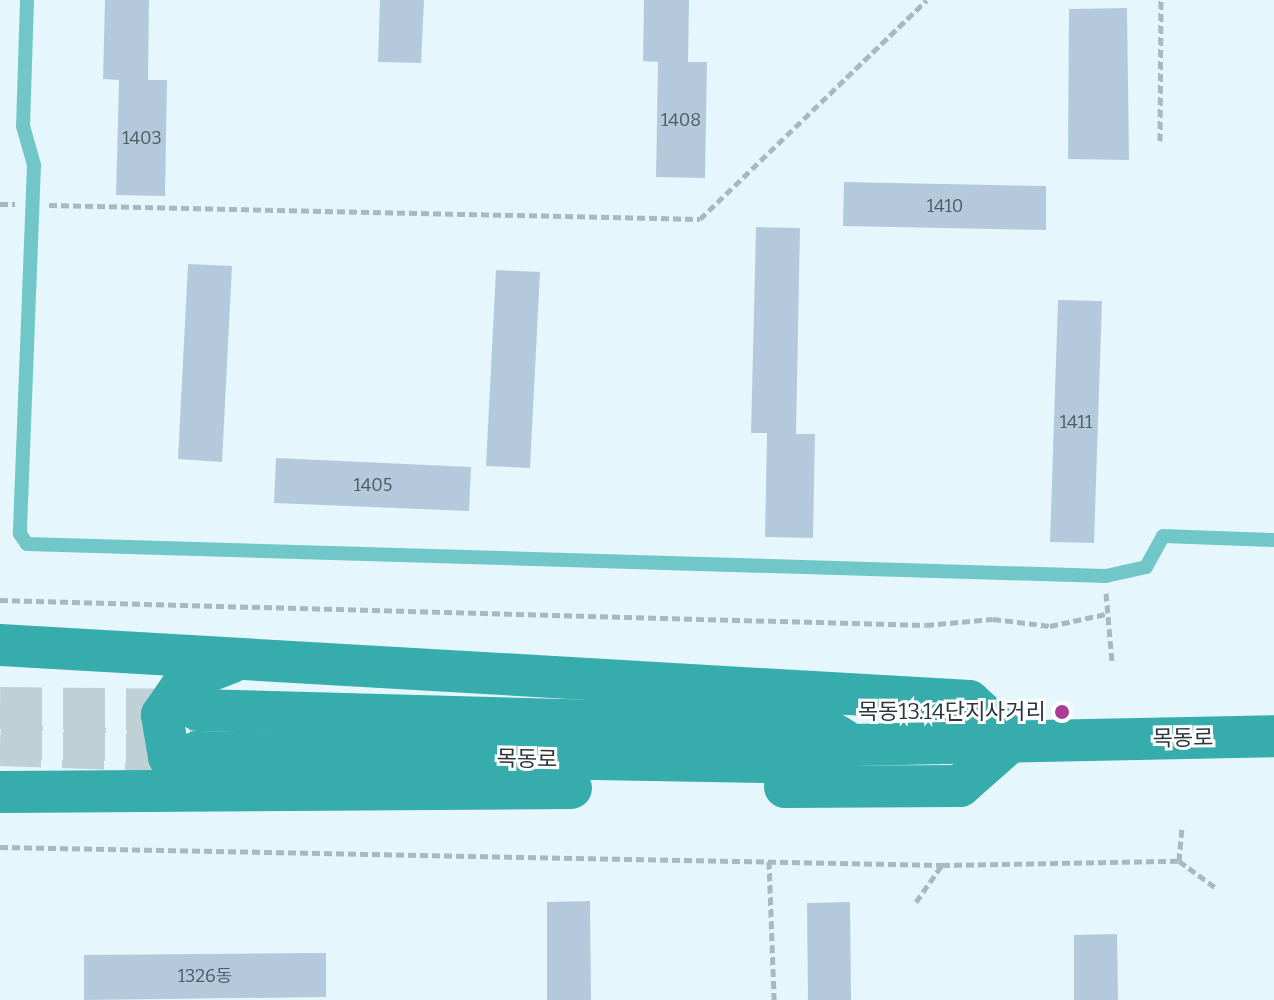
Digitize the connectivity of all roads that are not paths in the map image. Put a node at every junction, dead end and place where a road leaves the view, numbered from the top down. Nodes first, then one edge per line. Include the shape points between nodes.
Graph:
1 (27, 0) edge
2 (1274, 540) edge
3 (0, 645) edge
4 (240, 659) junction
5 (198, 710) tunnel mouth
6 (1274, 736) edge
7 (1012, 740) junction
8 (852, 745) junction
9 (197, 752) tunnel mouth
10 (231, 791) junction
11 (0, 792) edge

1 - 2 lane via 23,126 34,165 20,534 27,544 1106,576 1146,567 1163,536
3 - 4 main road
4 - 7 main road via 969,701
4 - 10 main road via 186,680 167,701 160,729 178,768
5 - 8 main road, 목동로 via 823,727
6 - 7 main road, 목동로
7 - 8 main road, 목동로
7 - 10 main road via 960,786
8 - 9 main road, 목동로 via 824,763
10 - 11 main road

